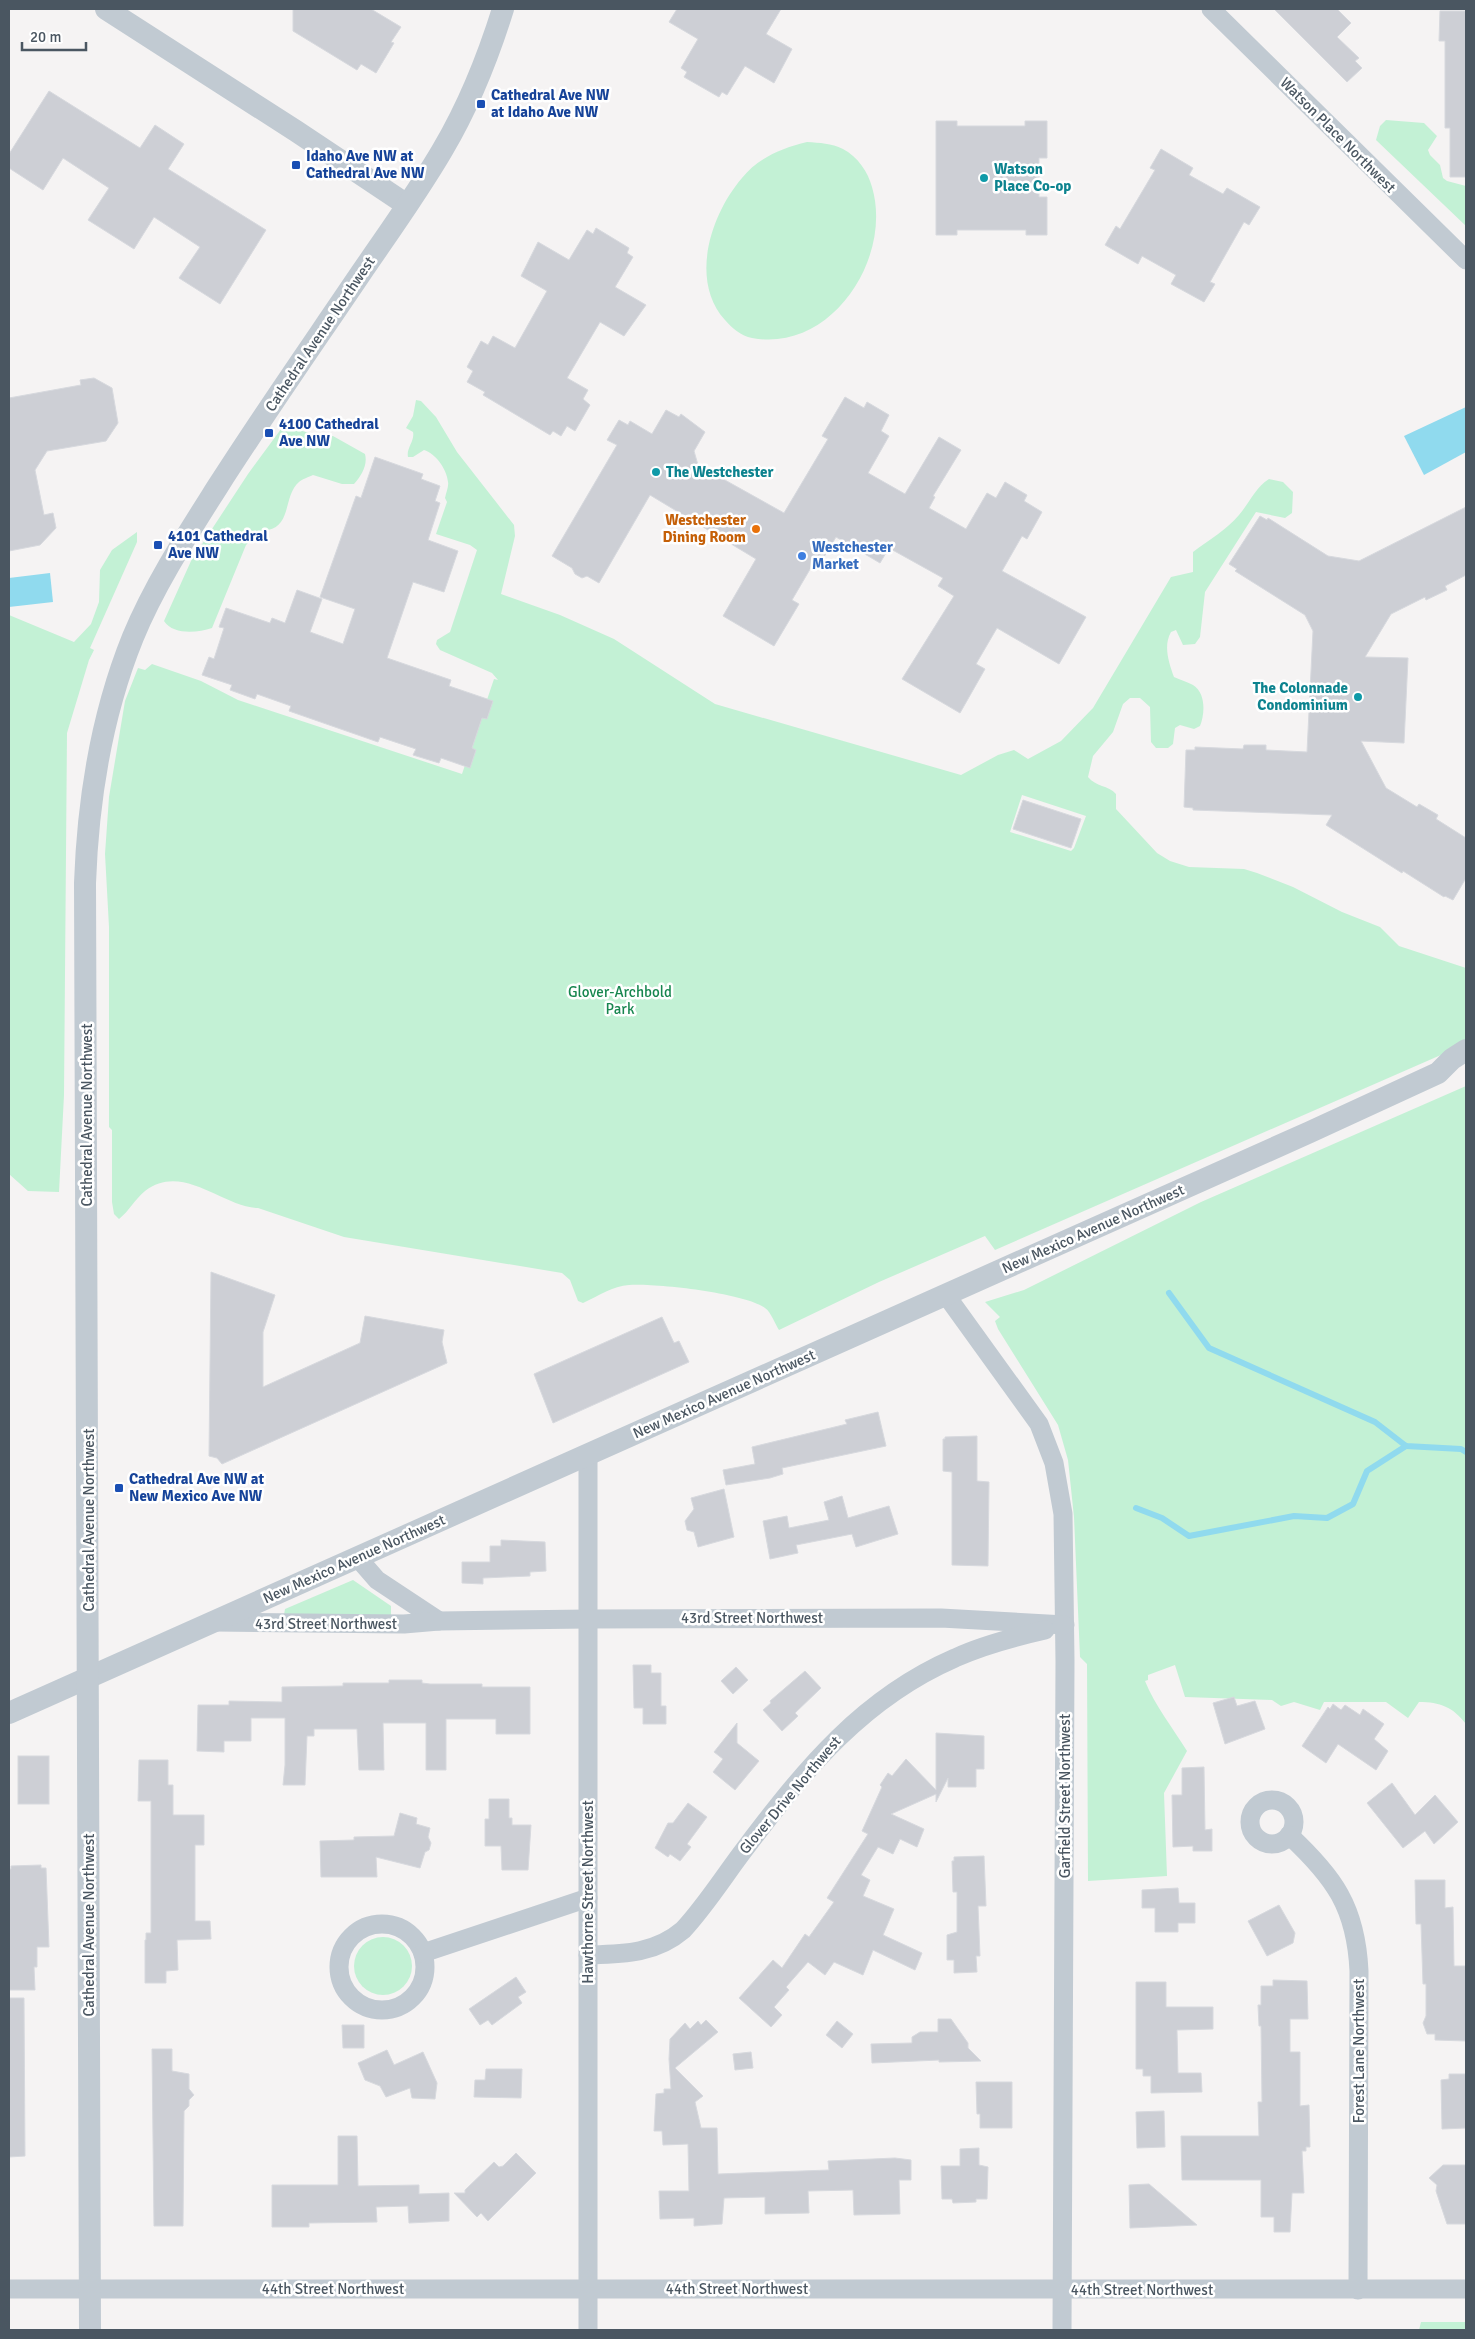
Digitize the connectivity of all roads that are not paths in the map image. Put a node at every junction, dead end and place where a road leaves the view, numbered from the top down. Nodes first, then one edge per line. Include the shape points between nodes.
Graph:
1 (106, 9) edge
2 (504, 9) edge
3 (1211, 9) edge
4 (407, 205) junction
5 (1466, 260) edge
6 (1466, 1050) edge
7 (1466, 1068) edge
8 (1438, 1073) junction
9 (946, 1295) junction
10 (588, 1455) junction
11 (357, 1557) junction
12 (588, 1619) junction
13 (439, 1621) junction
14 (213, 1622) junction
15 (1065, 1625) junction
16 (89, 1676) junction
17 (9, 1713) edge
18 (1289, 1835) dead end
19 (588, 1898) junction
20 (423, 1953) junction
21 (588, 1955) junction
22 (9, 2289) edge
23 (90, 2289) junction
24 (588, 2289) junction
25 (1466, 2289) edge
26 (1063, 2290) junction
27 (1358, 2290) junction
28 (90, 2330) edge
29 (588, 2330) edge
30 (1062, 2330) edge

1 - 4 street
2 - 4 street, Cathedral Avenue Northwest via 461,115 443,150
3 - 5 street, Watson Place Northwest
4 - 16 street, Cathedral Avenue Northwest via 246,442 167,568 132,639 101,742 89,811 86,883
6 - 8 street, New Mexico Avenue Northwest
7 - 8 street, New Mexico Avenue Northwest via 1457,1073
8 - 9 street, New Mexico Avenue Northwest
9 - 10 street, New Mexico Avenue Northwest
9 - 15 street, Garfield Street Northwest via 1026,1406 1048,1444 1060,1488 1063,1514
10 - 11 street, New Mexico Avenue Northwest
10 - 12 street, Hawthorne Street Northwest
11 - 13 street, 43rd Street Northwest via 377,1580
11 - 14 street, New Mexico Avenue Northwest
12 - 13 street, 43rd Street Northwest
12 - 15 street, 43rd Street Northwest via 941,1618
12 - 19 street, Hawthorne Street Northwest
13 - 14 street, 43rd Street Northwest via 404,1624
14 - 16 street, New Mexico Avenue Northwest
15 - 21 street, Glover Drive Northwest via 968,1652 890,1694 818,1757 683,1930 668,1942 642,1952
15 - 26 street, Garfield Street Northwest
16 - 17 street, New Mexico Avenue Northwest
16 - 23 street, Cathedral Avenue Northwest
18 - 27 street, Forest Lane Northwest via 1316,1861 1338,1889 1350,1915 1357,1943
19 - 20 street
19 - 21 street, Hawthorne Street Northwest
20 - 20 street via 416,1940 392,1924 377,1923 363,1927 342,1948 340,1978 346,1991 368,2008 395,2008 417,1992 426,1966
21 - 24 street, Hawthorne Street Northwest
22 - 23 street, 44th Street Northwest
23 - 24 street, 44th Street Northwest
23 - 28 street, Cathedral Avenue Northwest
24 - 26 street, 44th Street Northwest
24 - 29 street, Hawthorne Street Northwest
25 - 27 street, 44th Street Northwest
26 - 27 street, 44th Street Northwest
26 - 30 street, Garfield Street Northwest

